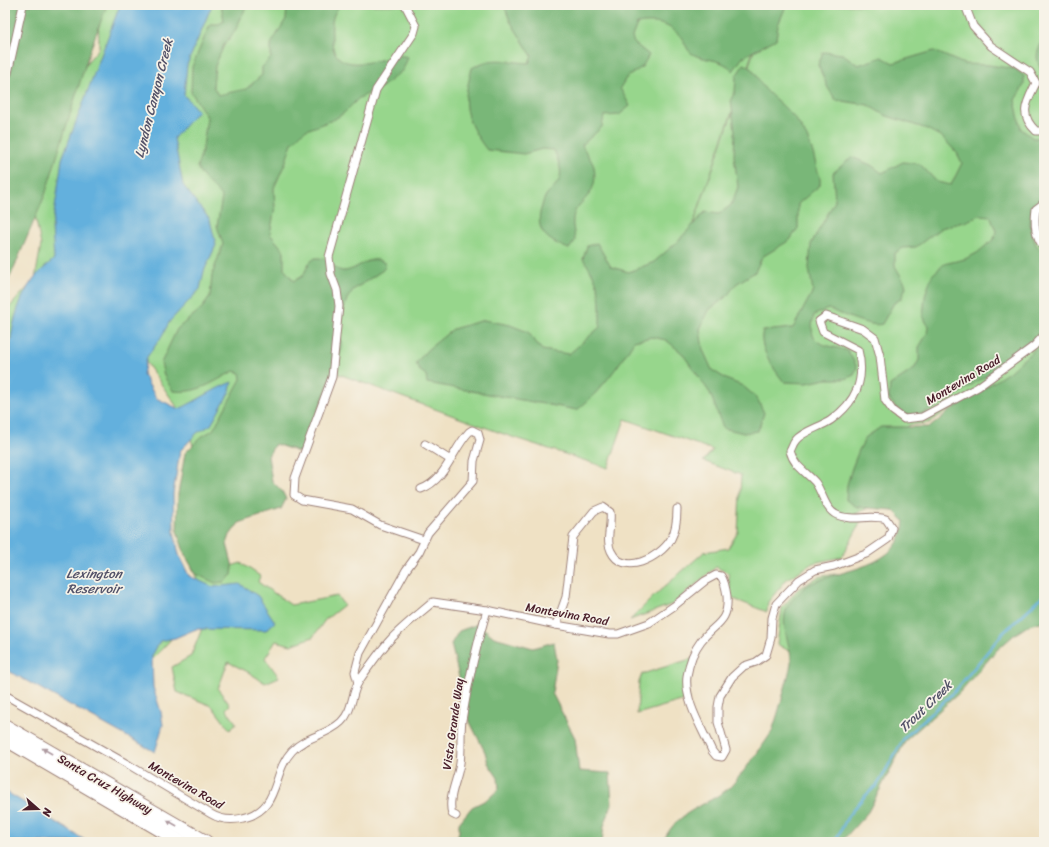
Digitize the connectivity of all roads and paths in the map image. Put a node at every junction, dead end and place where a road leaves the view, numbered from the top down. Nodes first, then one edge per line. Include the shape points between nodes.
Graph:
1 (23, 5) edge
2 (404, 5) edge
3 (965, 5) edge
4 (5, 78) edge
5 (1044, 131) edge
6 (1044, 204) edge
7 (1044, 248) edge
8 (1044, 334) edge
9 (424, 444) dead end
10 (449, 459) junction
11 (421, 489) dead end
12 (677, 509) dead end
13 (424, 540) junction
14 (487, 610) junction
15 (556, 626) junction
16 (358, 683) junction
17 (5, 695) edge
18 (5, 726) edge
19 (5, 739) edge
20 (99, 794) junction
21 (456, 816) dead end
22 (168, 842) edge
23 (181, 842) edge
24 (206, 842) edge

1 - 4 street
2 - 13 street via 416,26 414,33 376,90 329,257 340,306 332,376 296,478 294,495 302,500 352,508 380,525
3 - 5 street via 973,26 991,46 1030,72 1036,83 1025,113 1028,123 1036,131
6 - 7 street via 1036,209 1034,223 1038,241
8 - 15 street, Montevina Road via 1024,354 978,387 922,417 904,419 893,411 885,400 880,356 875,338 863,329 826,316 819,321 823,332 858,350 861,363 859,382 856,393 846,407 830,420 796,440 790,451 792,460 815,482 836,514 851,518 886,518 892,528 888,539 866,554 815,570 798,580 776,604 766,655 744,666 732,677 720,696 718,722 726,750 722,757 716,756 712,751 690,700 687,682 689,667 699,643 719,624 728,610 726,589 720,576 716,575 705,581 649,623 625,632 609,634
9 - 10 street
10 - 11 street via 440,475 429,486
10 - 13 street via 469,432 472,430 478,433 480,440 474,461 473,481
12 - 15 street via 676,526 670,541 659,552 640,563 624,564 615,558 608,545 612,523 610,512 603,507 594,512 573,537 566,597
13 - 16 street via 360,653 354,672
14 - 15 street, Montevina Road
14 - 16 street, Montevina Road via 433,602 389,640
14 - 21 street, Vista Grande Way via 477,642 462,722 460,763 451,800 452,814
16 - 17 street, Montevina Road via 348,714 342,722 296,746 287,756 265,807 252,816 235,820 205,812 129,765
24 -> 18 highway, Santa Cruz Highway
19 - 20 highway, Santa Cruz Highway
20 - 22 highway
20 - 23 highway, Santa Cruz Highway

